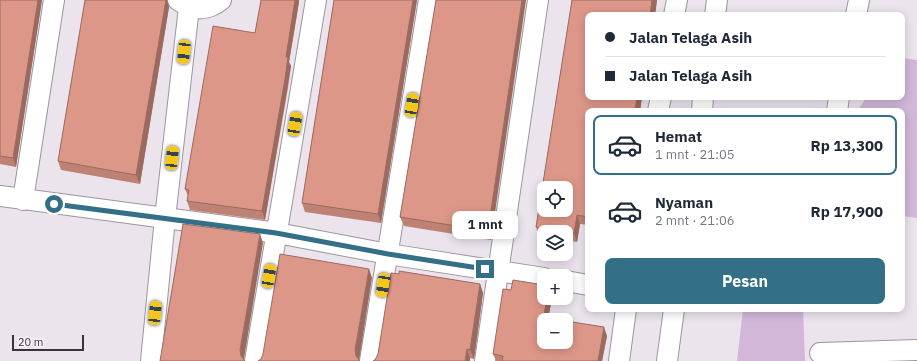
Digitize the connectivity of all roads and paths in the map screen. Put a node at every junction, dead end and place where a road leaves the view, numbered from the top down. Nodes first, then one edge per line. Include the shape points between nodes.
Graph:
1 (54, 0) edge
2 (221, 0) edge
3 (316, 0) edge
4 (430, 0) edge
5 (538, 0) edge
6 (677, 0) edge
7 (717, 0) edge
8 (859, 0) edge
9 (184, 3) edge
10 (675, 12) edge
11 (715, 12) edge
12 (857, 12) edge
13 (0, 196) edge
14 (23, 200) junction
15 (165, 218) junction
16 (276, 233) junction
17 (388, 254) junction
18 (499, 271) junction
19 (537, 277) edge
20 (573, 283) edge
21 (585, 285) edge
22 (626, 312) edge
23 (674, 312) edge
24 (917, 350) edge
25 (820, 353) dead end
26 (151, 361) edge
27 (255, 361) edge
28 (370, 361) edge
29 (485, 361) edge
30 (619, 361) edge
31 (667, 361) edge

1 - 14 street
2 - 9 street via 214,6 204,9
3 - 16 street
4 - 17 street
5 - 18 street
6 - 10 street
7 - 11 street
8 - 12 street
9 - 15 street
13 - 14 street
14 - 15 street
15 - 16 street
15 - 26 street
16 - 17 street
16 - 27 street
17 - 18 street
17 - 28 street
18 - 19 street
18 - 29 street
20 - 21 street
22 - 30 street
23 - 31 street
24 - 25 street

